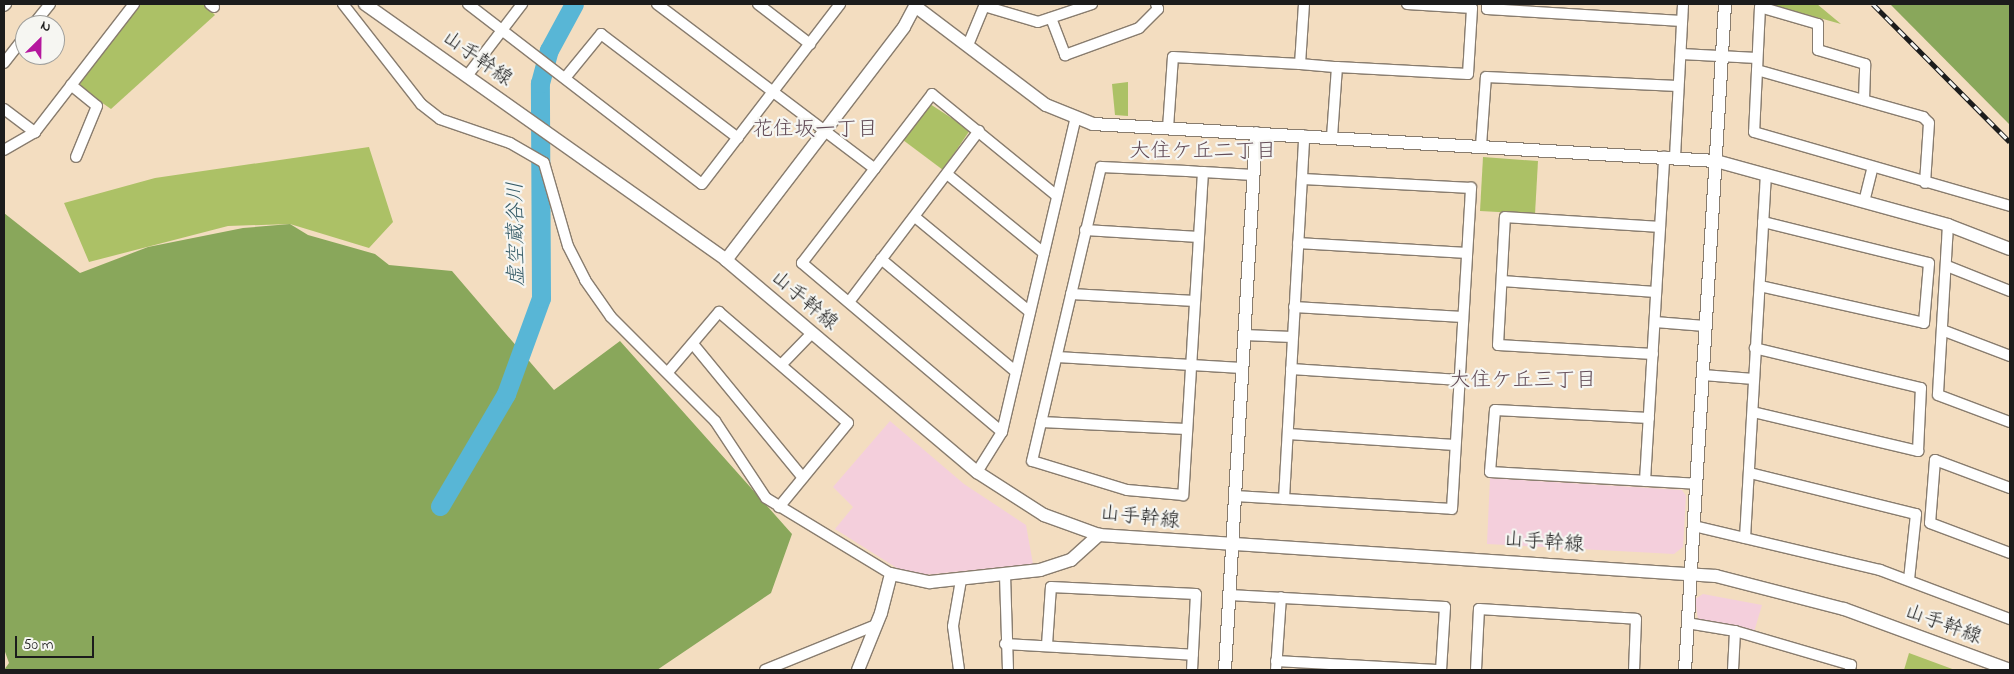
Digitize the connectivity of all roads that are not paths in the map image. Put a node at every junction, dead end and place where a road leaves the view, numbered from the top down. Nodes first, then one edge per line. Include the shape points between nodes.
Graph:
1 (50, 4) edge
2 (134, 4) edge
3 (343, 4) edge
4 (365, 4) edge
5 (468, 4) edge
6 (522, 4) edge
7 (657, 4) edge
8 (758, 4) edge
9 (840, 4) edge
10 (1092, 4) edge
11 (1156, 4) edge
12 (1304, 4) edge
13 (1407, 4) edge
14 (1487, 4) edge
15 (1683, 4) edge
16 (1725, 4) edge
17 (916, 5) edge
18 (984, 5) edge
19 (41, 15) edge
20 (1052, 18) junction
21 (1682, 21) junction
22 (502, 30) junction
23 (810, 44) junction
24 (968, 45) junction
25 (15, 49) edge
26 (1681, 54) junction
27 (1721, 56) junction
28 (1757, 58) junction
29 (4, 64) edge
30 (1300, 64) junction
31 (1337, 67) junction
32 (1757, 70) junction
33 (467, 76) junction
34 (565, 78) junction
35 (71, 85) junction
36 (1678, 86) junction
37 (773, 92) junction
38 (1864, 100) junction
39 (4, 109) edge
40 (1075, 120) junction
41 (1168, 128) junction
42 (826, 131) junction
43 (979, 131) junction
44 (35, 132) junction
45 (1256, 134) junction
46 (1304, 136) junction
47 (1332, 137) junction
48 (738, 138) junction
49 (1481, 146) junction
50 (4, 150) edge
51 (76, 157) dead end
52 (1669, 157) junction
53 (1716, 161) junction
54 (1873, 167) junction
55 (874, 169) junction
56 (1203, 172) junction
57 (947, 174) junction
58 (1766, 174) junction
59 (1253, 175) junction
60 (1303, 179) junction
61 (1925, 183) junction
62 (1057, 196) junction
63 (1864, 202) junction
64 (2010, 206) edge
65 (914, 217) junction
66 (1763, 222) junction
67 (1948, 225) junction
68 (1660, 227) junction
69 (1086, 230) junction
70 (1199, 237) junction
71 (1298, 243) junction
72 (2010, 249) edge
73 (1044, 253) junction
74 (1467, 253) junction
75 (881, 259) junction
76 (726, 260) junction
77 (1947, 266) junction
78 (1502, 281) junction
79 (1760, 286) junction
80 (2010, 291) edge
81 (1656, 292) junction
82 (1070, 294) junction
83 (1195, 301) junction
84 (849, 302) junction
85 (1294, 307) junction
86 (1030, 312) junction
87 (1464, 317) junction
88 (1655, 322) junction
89 (1706, 326) junction
90 (1942, 330) junction
91 (812, 333) junction
92 (1244, 335) junction
93 (1292, 338) junction
94 (693, 344) junction
95 (1755, 348) junction
96 (1653, 354) junction
97 (2010, 356) edge
98 (1057, 357) junction
99 (782, 364) junction
100 (1191, 365) junction
101 (1242, 368) junction
102 (1291, 369) junction
103 (668, 372) junction
104 (1016, 372) junction
105 (1703, 376) junction
106 (1754, 379) junction
107 (1460, 380) junction
108 (1752, 412) junction
109 (1649, 418) junction
110 (1041, 422) junction
111 (2010, 422) edge
112 (1186, 429) junction
113 (1002, 432) junction
114 (1288, 434) junction
115 (1455, 445) junction
116 (977, 472) junction
117 (1750, 473) junction
118 (803, 478) junction
119 (1645, 481) junction
120 (1696, 484) junction
121 (2010, 488) edge
122 (1235, 496) junction
123 (1284, 499) junction
124 (779, 507) junction
125 (1694, 526) junction
126 (1099, 535) junction
127 (1745, 538) junction
128 (1232, 544) junction
129 (2010, 553) edge
130 (1690, 573) junction
131 (891, 574) junction
132 (1005, 575) junction
133 (961, 580) junction
134 (1909, 580) junction
135 (1230, 595) junction
136 (1281, 597) junction
137 (2010, 618) edge
138 (1687, 623) junction
139 (876, 625) junction
140 (1735, 631) junction
141 (1005, 644) junction
142 (1047, 645) junction
143 (1192, 655) junction
144 (1276, 666) edge
145 (2005, 669) edge
146 (765, 670) edge
147 (858, 670) edge
148 (959, 670) edge
149 (1008, 670) edge
150 (1192, 670) edge
151 (1225, 670) edge
152 (1436, 670) edge
153 (1442, 670) edge
154 (1476, 670) edge
155 (1634, 670) edge
156 (1685, 670) edge
157 (1733, 670) edge
158 (1850, 670) edge

1 - 19 street
2 - 35 street
3 - 103 street via 421,104 440,119 529,152 544,163 568,246 585,280 611,317
4 - 33 street, 山手幹線
5 - 22 street
6 - 22 street
7 - 37 street
8 - 23 street
9 - 23 street
10 - 20 street
11 - 20 street via 1158,9 1139,28 1064,55
12 - 30 street
13 - 31 street via 1472,8 1468,74
14 - 21 street via 1487,9
15 - 21 street
16 - 27 street
17 - 24 street
17 - 42 street
18 - 20 street via 1038,22
18 - 24 street
21 - 26 street
22 - 33 street
22 - 34 street
23 - 37 street
24 - 40 street via 1046,105
25 - 29 street
26 - 27 street
26 - 36 street
27 - 28 street
27 - 53 street
28 - 32 street
28 - 38 street via 1760,7 1818,24 1818,50 1865,64
30 - 31 street
30 - 41 street via 1173,57
31 - 47 street
32 - 38 street
32 - 54 street via 1754,132
33 - 76 street, 山手幹線
34 - 48 street via 601,34
34 - 48 street via 702,184
35 - 44 street
35 - 51 street via 97,106
36 - 49 street via 1486,77
36 - 52 street
37 - 42 street
37 - 48 street
38 - 61 street via 1930,123
39 - 44 street
40 - 41 street
40 - 62 street
41 - 45 street
42 - 55 street
42 - 76 street
43 - 55 street via 932,94
43 - 57 street
43 - 62 street
44 - 50 street
45 - 46 street
45 - 59 street
46 - 47 street
46 - 60 street
47 - 49 street
49 - 52 street
52 - 53 street
52 - 68 street
53 - 58 street
53 - 89 street
54 - 61 street
54 - 63 street
55 - 84 street via 802,263
56 - 59 street
56 - 69 street via 1101,167
56 - 70 street
57 - 65 street
57 - 73 street
58 - 63 street
58 - 66 street
59 - 92 street
60 - 71 street
60 - 74 street via 1471,188
61 - 64 street
62 - 73 street
63 - 67 street
65 - 75 street
65 - 86 street
66 - 79 street
66 - 79 street via 1930,263 1924,323
67 - 72 street
67 - 77 street
68 - 78 street via 1505,217
68 - 81 street
69 - 70 street
69 - 82 street
70 - 83 street
71 - 74 street
71 - 85 street
73 - 86 street
74 - 87 street
75 - 84 street
75 - 104 street
76 - 91 street, 山手幹線
77 - 80 street
77 - 90 street
78 - 81 street
78 - 96 street via 1498,344
79 - 95 street
81 - 88 street
82 - 83 street
82 - 98 street
83 - 100 street
84 - 113 street
85 - 87 street
85 - 93 street
86 - 104 street
87 - 107 street
88 - 89 street
88 - 96 street
89 - 105 street
90 - 97 street
90 - 111 street via 1938,395
91 - 99 street
91 - 116 street, 山手幹線
92 - 93 street
92 - 101 street
93 - 102 street
94 - 99 street via 719,312
94 - 103 street
94 - 118 street
95 - 106 street
95 - 108 street via 1921,388 1918,451
96 - 109 street
98 - 100 street
98 - 110 street
99 - 118 street via 848,423
100 - 101 street
100 - 112 street
101 - 122 street
102 - 107 street
102 - 114 street
103 - 124 street via 715,421 752,479
104 - 113 street
105 - 106 street
105 - 120 street
106 - 108 street
107 - 115 street
108 - 117 street
109 - 119 street
109 - 119 street via 1495,410 1490,472
110 - 112 street
110 - 112 street via 1032,461 1127,490 1183,495
113 - 116 street via 996,447
114 - 115 street
114 - 123 street
115 - 123 street via 1452,509
116 - 126 street, 山手幹線 via 1044,515
117 - 127 street
117 - 134 street via 1916,514
118 - 124 street
119 - 120 street
120 - 125 street
121 - 129 street via 1935,460 1930,522
122 - 123 street
122 - 128 street
124 - 131 street
125 - 127 street
125 - 130 street
126 - 128 street, 山手幹線
126 - 132 street via 1071,560
127 - 134 street
128 - 130 street, 山手幹線
128 - 135 street
130 - 138 street
130 - 145 street, 山手幹線 via 1765,586 1844,609
131 - 133 street via 919,582
131 - 139 street
132 - 133 street
132 - 141 street
133 - 148 street via 953,626
134 - 137 street
135 - 136 street
135 - 151 street
136 - 144 street
136 - 153 street via 1445,607
138 - 140 street
138 - 156 street
139 - 146 street
139 - 147 street
140 - 157 street
140 - 158 street via 1851,664
141 - 142 street
141 - 149 street
142 - 143 street
142 - 143 street via 1051,587 1196,594
143 - 150 street
144 - 152 street
154 - 155 street via 1479,610 1636,619

